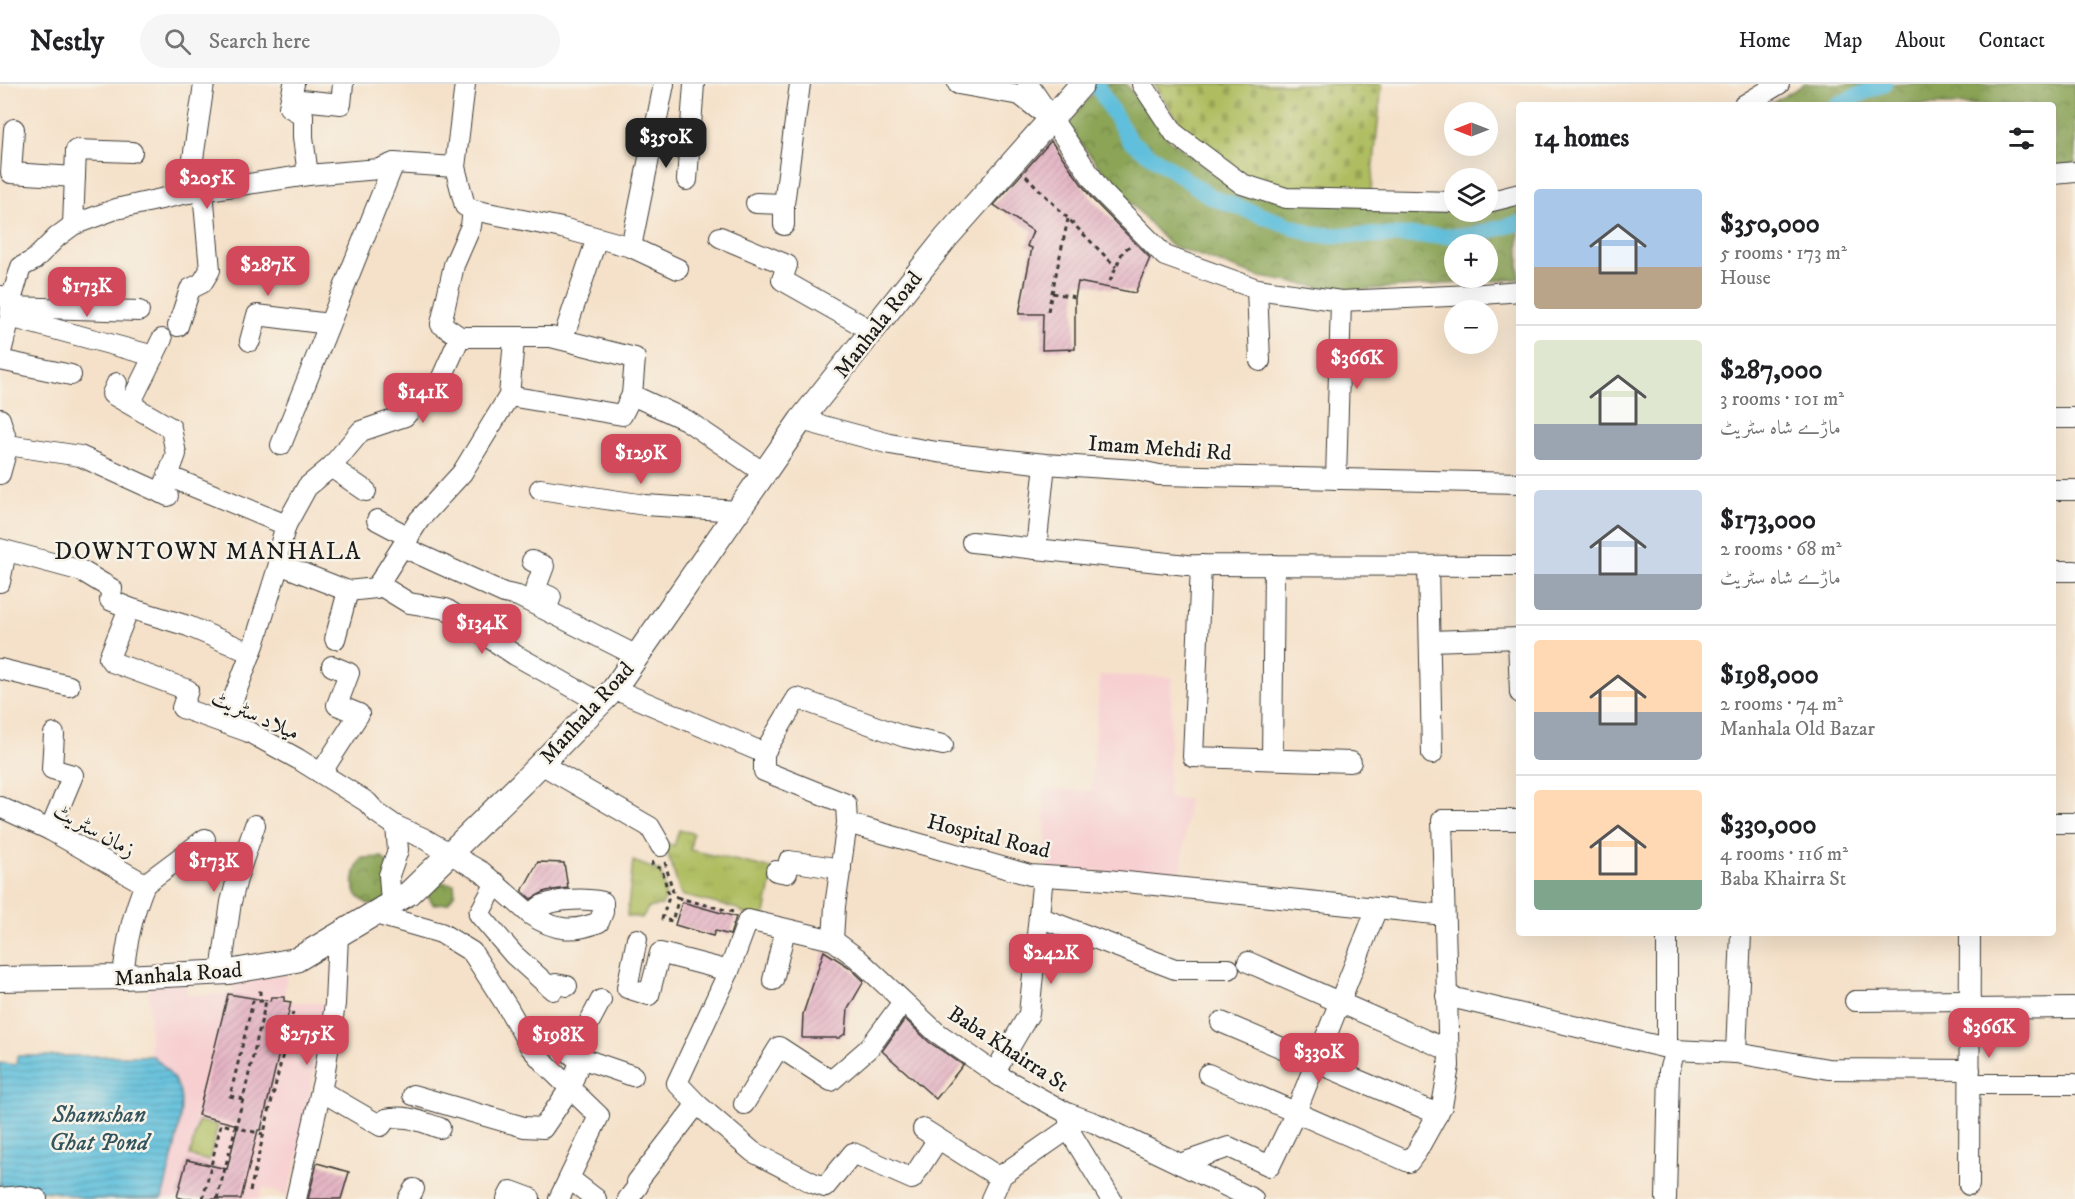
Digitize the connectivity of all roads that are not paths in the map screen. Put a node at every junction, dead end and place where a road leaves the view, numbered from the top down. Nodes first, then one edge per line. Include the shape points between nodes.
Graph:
1 (204, 84) edge
2 (343, 84) edge
3 (465, 84) edge
4 (664, 84) edge
5 (694, 84) edge
6 (800, 84) edge
7 (958, 84) edge
8 (1028, 84) edge
9 (1082, 84) edge
10 (1142, 84) edge
11 (1779, 84) edge
12 (292, 91) edge
13 (1749, 102) edge
14 (1056, 113) junction
15 (14, 129) dead end
16 (132, 152) dead end
17 (394, 163) junction
18 (455, 167) junction
19 (2075, 172) edge
20 (2056, 174) edge
21 (308, 175) junction
22 (75, 177) junction
23 (687, 180) dead end
24 (196, 192) junction
25 (1516, 195) edge
26 (1498, 200) edge
27 (1444, 202) edge
28 (756, 203) dead end
29 (784, 204) junction
30 (473, 210) junction
31 (73, 225) junction
32 (784, 225) dead end
33 (720, 237) dead end
34 (597, 238) junction
35 (631, 247) junction
36 (678, 269) dead end
37 (1257, 289) junction
38 (1516, 291) edge
39 (1341, 301) junction
40 (8, 304) edge
41 (139, 311) dead end
42 (329, 324) junction
43 (178, 326) dead end
44 (567, 327) dead end
45 (872, 331) junction
46 (460, 338) junction
47 (514, 340) dead end
48 (250, 341) dead end
49 (0, 358) edge
50 (1260, 361) dead end
51 (72, 375) dead end
52 (117, 383) dead end
53 (632, 394) junction
54 (509, 396) junction
55 (130, 404) junction
56 (2056, 418) edge
57 (2075, 418) edge
58 (0, 419) edge
59 (801, 420) junction
60 (8, 445) junction
61 (281, 445) dead end
62 (1045, 464) junction
63 (331, 467) junction
64 (764, 473) junction
65 (0, 474) edge
66 (1336, 479) junction
67 (1516, 483) edge
68 (166, 488) junction
69 (540, 489) dead end
70 (2056, 490) edge
71 (2075, 490) edge
72 (366, 491) dead end
73 (738, 511) junction
74 (377, 520) dead end
75 (286, 525) junction
76 (406, 542) junction
77 (972, 542) dead end
78 (1036, 549) junction
79 (3, 550) edge
80 (532, 561) dead end
81 (279, 564) junction
82 (1201, 565) junction
83 (1274, 565) junction
84 (1428, 566) junction
85 (1516, 566) edge
86 (2056, 571) edge
87 (2075, 571) edge
88 (0, 582) edge
89 (378, 584) junction
90 (348, 591) junction
91 (129, 608) junction
92 (546, 610) junction
93 (1516, 638) edge
94 (335, 639) dead end
95 (1430, 641) junction
96 (252, 653) junction
97 (637, 656) junction
98 (332, 666) dead end
99 (0, 669) edge
100 (69, 686) dead end
101 (608, 696) junction
102 (224, 723) junction
103 (54, 734) dead end
104 (943, 745) dead end
105 (764, 753) junction
106 (1432, 754) dead end
107 (1272, 759) junction
108 (1351, 762) dead end
109 (541, 764) junction
110 (321, 773) junction
111 (0, 807) edge
112 (1516, 820) edge
113 (847, 823) junction
114 (2056, 823) edge
115 (2075, 824) edge
116 (255, 825) dead end
117 (396, 826) junction
118 (50, 830) junction
119 (205, 839) dead end
120 (661, 846) road end
121 (449, 854) junction
122 (840, 869) junction
123 (776, 871) dead end
124 (1043, 876) junction
125 (496, 883) junction
126 (145, 884) junction
127 (1377, 908) junction
128 (383, 909) junction
129 (531, 915) dead end
130 (1444, 915) junction
131 (1039, 917) junction
132 (785, 930) junction
133 (338, 935) junction
134 (1667, 936) edge
135 (1741, 936) edge
136 (1970, 936) edge
137 (637, 939) dead end
138 (833, 940) junction
139 (729, 971) junction
140 (221, 972) junction
141 (123, 977) junction
142 (0, 979) edge
143 (773, 980) dead end
144 (567, 986) dead end
145 (1446, 996) junction
146 (601, 1000) dead end
147 (1855, 1001) dead end
148 (903, 1002) junction
149 (1339, 1003) junction
150 (1970, 1004) junction
151 (2075, 1008) edge
152 (1221, 1022) dead end
153 (1671, 1049) junction
154 (1448, 1050) junction
155 (1736, 1053) junction
156 (581, 1059) junction
157 (1316, 1062) junction
158 (994, 1072) junction
159 (1208, 1074) dead end
160 (633, 1076) dead end
161 (1970, 1077) junction
162 (2075, 1084) edge
163 (570, 1088) junction
164 (321, 1091) junction
165 (412, 1095) dead end
166 (697, 1104) junction
167 (744, 1104) dead end
168 (1296, 1112) junction
169 (1438, 1114) junction
170 (1069, 1120) junction
171 (440, 1128) dead end
172 (1180, 1164) junction
173 (994, 1174) dead end
174 (570, 1179) junction
175 (1969, 1185) dead end
176 (0, 1198) edge
177 (530, 1198) edge
178 (37, 1199) edge
179 (296, 1199) edge
180 (507, 1199) edge
181 (559, 1199) edge
182 (596, 1199) edge
183 (628, 1199) edge
184 (991, 1199) edge
185 (1112, 1199) edge
186 (1253, 1199) edge
187 (1666, 1199) edge

1 - 24 street
2 - 12 street via 341,104
3 - 18 street
4 - 35 street
5 - 23 street
6 - 29 street
7 - 14 street via 1020,95
8 - 14 street
9 - 14 main road, Manhala Road
10 - 27 street via 1175,134 1242,184 1286,198
11 - 13 street
12 - 21 street via 289,107 303,115
14 - 37 street via 1101,191 1164,256
14 - 45 main road, Manhala Road via 1016,176 946,238
15 - 22 street via 11,173
16 - 22 street via 76,150
17 - 18 street
17 - 21 street via 379,169
17 - 42 street
18 - 30 street via 465,206
19 - 20 street
21 - 24 street
22 - 31 street
24 - 31 street via 116,209
24 - 43 street via 210,270 202,283 189,289
25 - 26 street
28 - 29 street
29 - 32 street
30 - 34 street
30 - 46 street via 471,226 454,265 441,324
31 - 40 street via 21,267
33 - 45 street via 787,265 782,280
34 - 35 street
34 - 44 street
35 - 36 street
37 - 39 street
37 - 50 street
38 - 39 street
39 - 66 street
40 - 41 street
40 - 49 street
40 - 55 street via 158,347
42 - 48 street via 257,315
42 - 61 street
45 - 59 main road, Manhala Road
46 - 53 street via 551,338 634,358
46 - 63 street via 438,386 427,391 405,416 361,431
47 - 54 street
49 - 51 street
52 - 55 street via 112,394
53 - 54 street via 621,415
53 - 64 street via 687,420
54 - 76 street via 462,473 418,520
55 - 68 street via 171,428 176,454
56 - 57 street
58 - 60 street
59 - 62 street, Imam Mehdi Rd via 890,444
59 - 64 main road, Manhala Road
60 - 65 street
60 - 68 street via 80,456
62 - 66 street, Imam Mehdi Rd via 1159,475
62 - 78 street
63 - 72 street
63 - 75 street via 307,487
64 - 73 main road, Manhala Road
66 - 67 street, Imam Mehdi Rd
68 - 75 street
69 - 73 street via 645,505
70 - 71 street
73 - 97 main road, Manhala Road
74 - 76 street
75 - 81 street
76 - 89 street
76 - 92 street via 504,593
77 - 78 street
78 - 82 street
79 - 88 street
79 - 91 street via 82,571 112,589 110,600
80 - 92 street via 544,566 536,590 551,597
81 - 90 street
81 - 96 street
82 - 83 street
82 - 107 street via 1194,757
83 - 84 street
83 - 107 street
84 - 85 street
84 - 95 street
86 - 87 street
89 - 90 street via 376,588
89 - 101 street via 409,603 446,609 515,655
90 - 94 street
91 - 96 street via 188,626
91 - 102 street, میلاد سٹریٹ via 109,658 112,662 188,690 182,708
92 - 97 street
93 - 95 street
95 - 106 street
96 - 102 street
97 - 101 main road, Manhala Road
98 - 110 street via 349,673 337,705 359,714
99 - 100 street
101 - 105 street
101 - 109 main road, Manhala Road
102 - 110 street, میلاد سٹریٹ via 249,732
103 - 118 street via 52,768 73,776
104 - 105 street via 905,737 797,698
105 - 113 street via 764,771 846,804
107 - 108 street
109 - 120 street via 650,827
109 - 121 main road, Manhala Road
110 - 117 street, میلاد سٹریٹ
111 - 118 street, زمان سٹریٹ
112 - 130 street via 1442,820
113 - 122 street
113 - 124 street, Hospital Road
114 - 115 street
116 - 140 street via 231,902
117 - 121 street, میلاد سٹریٹ
117 - 128 street via 399,850 389,875
118 - 126 street, زمان سٹریٹ
119 - 126 street
121 - 125 street, میلاد سٹریٹ
121 - 128 main road, Manhala Road via 409,893
122 - 123 street via 789,861 787,873
122 - 138 street
124 - 127 street, Hospital Road
124 - 131 street
125 - 129 street, میلاد سٹریٹ
125 - 144 street via 479,914 514,955 553,990 556,984
126 - 141 street, زمان سٹریٹ via 130,927
127 - 130 street, Hospital Road
127 - 149 street
128 - 133 main road, Manhala Road
128 - 163 street via 441,933 472,952 531,1048
130 - 145 street
131 - 149 street via 1175,969 1238,966
131 - 158 street via 1029,1014
132 - 138 street
132 - 139 street via 748,920
132 - 143 street
133 - 140 main road, Manhala Road via 296,960
133 - 164 street via 335,1004
134 - 153 street
135 - 155 street
136 - 150 street
137 - 139 street via 627,988 649,995 660,953
138 - 148 street, Baba Khairra St
139 - 166 street via 677,1083
140 - 141 main road, Manhala Road
141 - 142 main road, Manhala Road
145 - 153 street
145 - 154 street
146 - 156 street via 572,1055
147 - 150 street
148 - 158 street, Baba Khairra St via 936,1032
148 - 167 street via 869,1048 831,1081 779,1047
149 - 154 street
149 - 157 street
150 - 151 street
150 - 161 street
152 - 157 street
153 - 155 street
153 - 187 street
154 - 169 street via 1449,1066
155 - 161 street via 1828,1069
156 - 160 street
156 - 163 street
157 - 168 street
157 - 169 street
158 - 170 street, Baba Khairra St
159 - 168 street
161 - 162 street
161 - 175 street
163 - 165 street via 543,1128
163 - 174 street via 598,1116
164 - 171 street via 381,1126 386,1119 407,1117
164 - 179 street
166 - 173 street via 753,1152 825,1188 853,1153 912,1179 931,1134
166 - 183 street
168 - 169 street via 1409,1161
168 - 172 street via 1270,1166 1230,1147
170 - 172 street, Baba Khairra St via 1095,1123
170 - 184 street via 1002,1175
170 - 185 street via 1072,1135
172 - 186 street, Baba Khairra St
174 - 181 street
174 - 182 street
176 - 178 street
177 - 180 street via 511,1191

